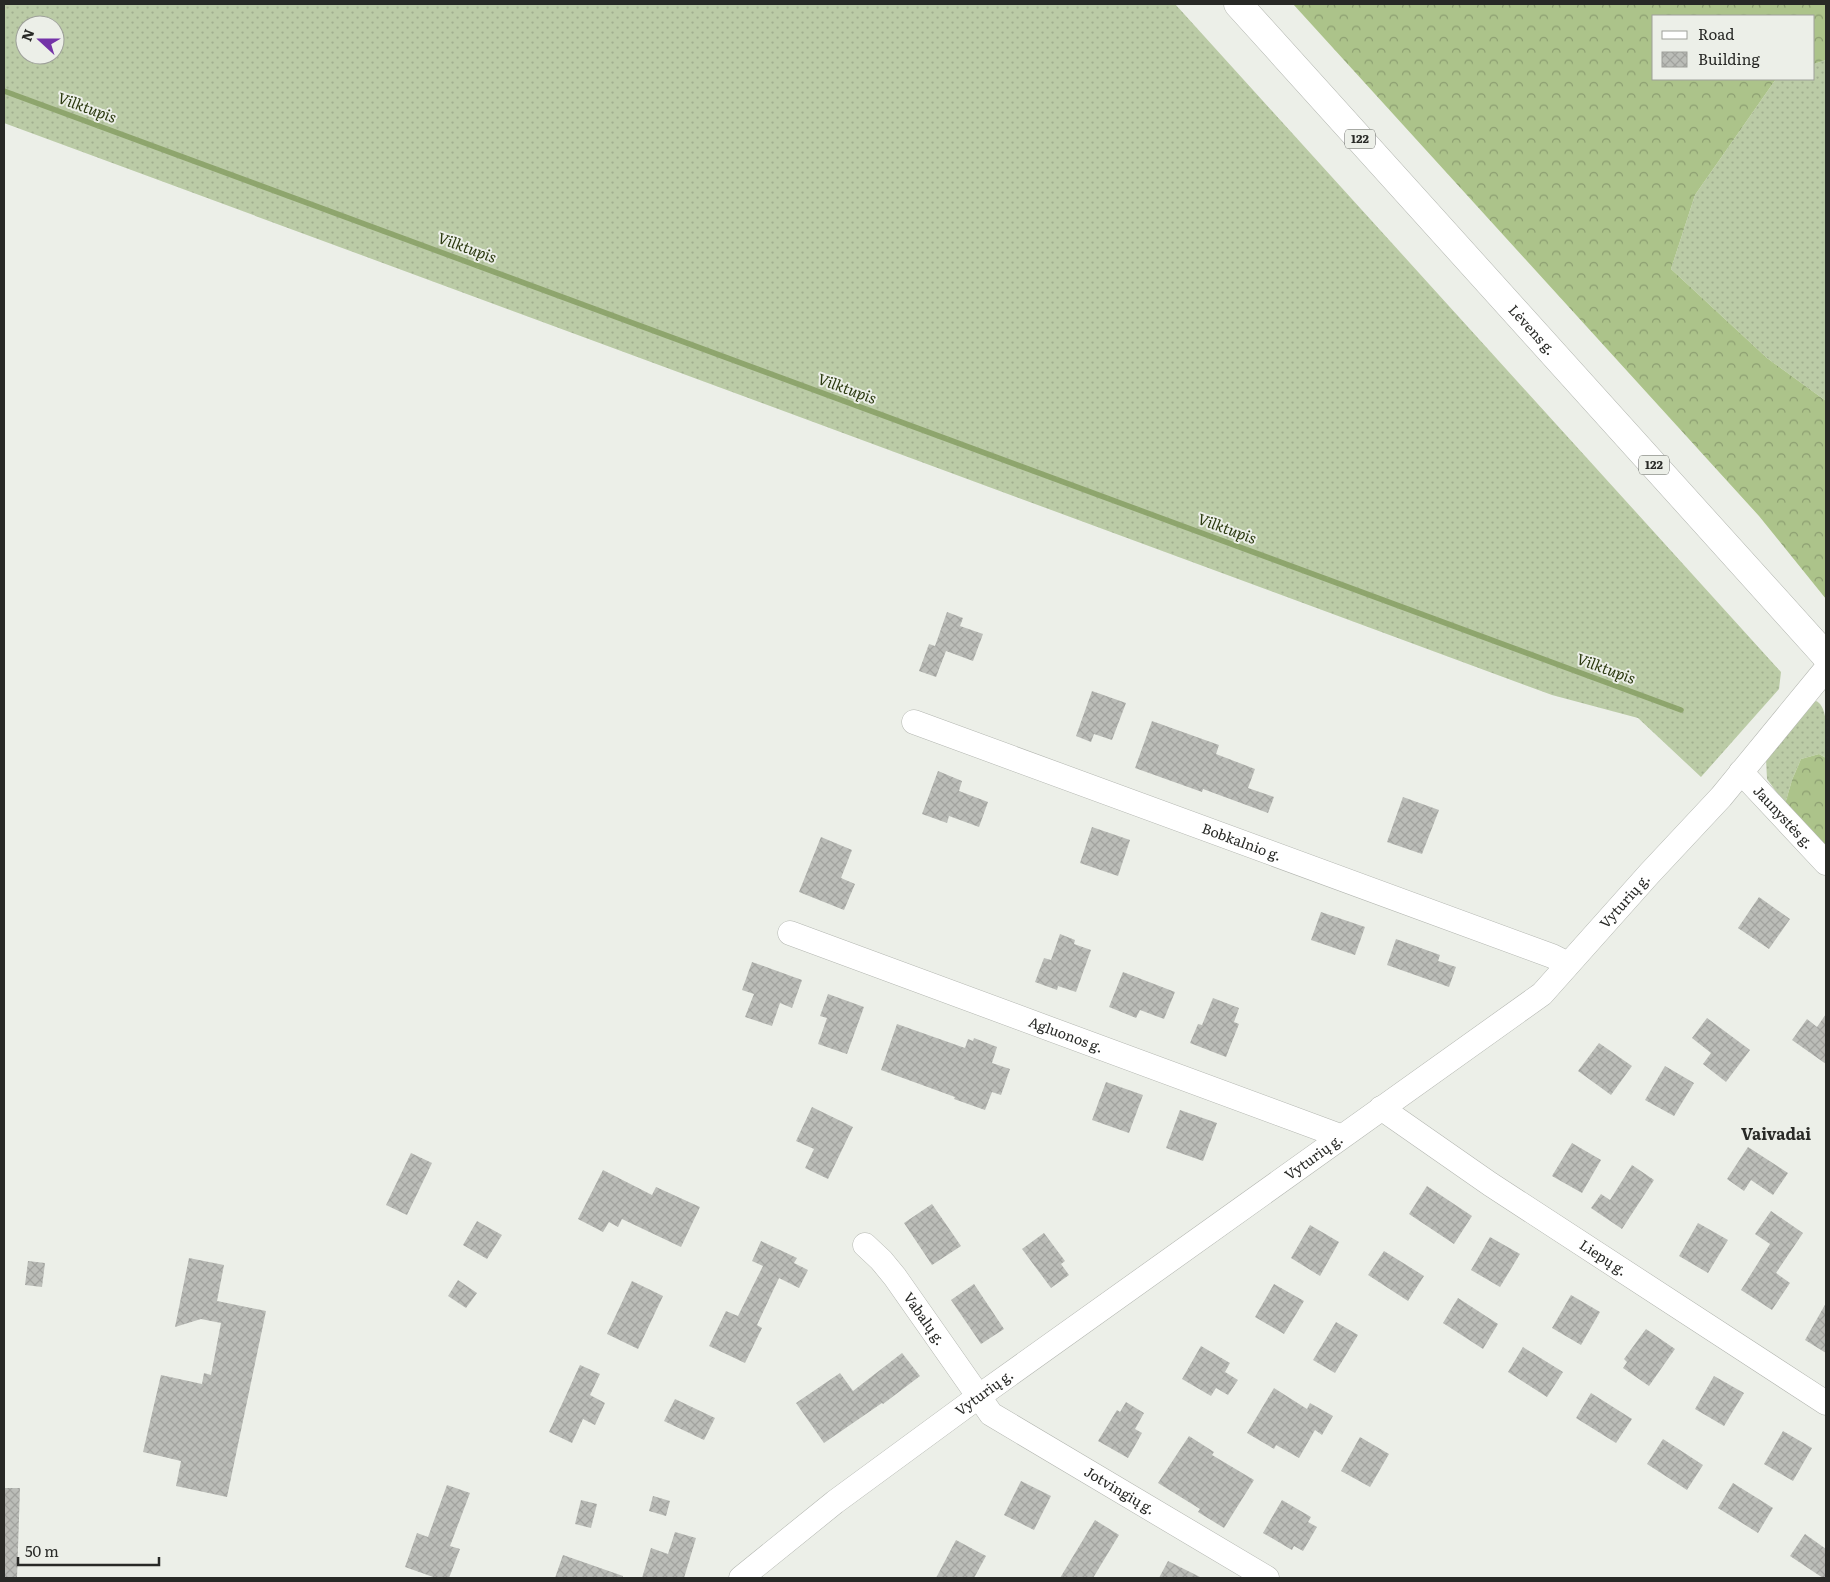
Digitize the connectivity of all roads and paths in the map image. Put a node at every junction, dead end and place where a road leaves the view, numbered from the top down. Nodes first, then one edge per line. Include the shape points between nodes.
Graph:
1 (1238, 4) edge
2 (1826, 656) edge
3 (1826, 669) edge
4 (914, 722) dead end
5 (1741, 772) junction
6 (1826, 863) edge
7 (790, 933) dead end
8 (1568, 964) junction
9 (1381, 1108) junction
10 (1340, 1136) junction
11 (865, 1245) dead end
12 (978, 1397) junction
13 (1826, 1403) edge
14 (741, 1578) edge
15 (1267, 1578) edge

1 - 2 main road, Lėvens g. / 122
3 - 5 street, Vyturių g.
4 - 8 street, Bobkalnio g.
5 - 6 street, Jaunystės g.
5 - 8 street, Vyturių g.
7 - 10 street, Agluonos g.
8 - 9 street, Vyturių g. via 1542,994
9 - 10 street, Vyturių g.
9 - 13 street, Liepų g. via 1490,1184
10 - 12 street, Vyturių g.
11 - 12 street, Vabalų g. via 895,1277
12 - 14 street, Vyturių g. via 820,1514
12 - 15 street, Jotvingių g. via 990,1414

